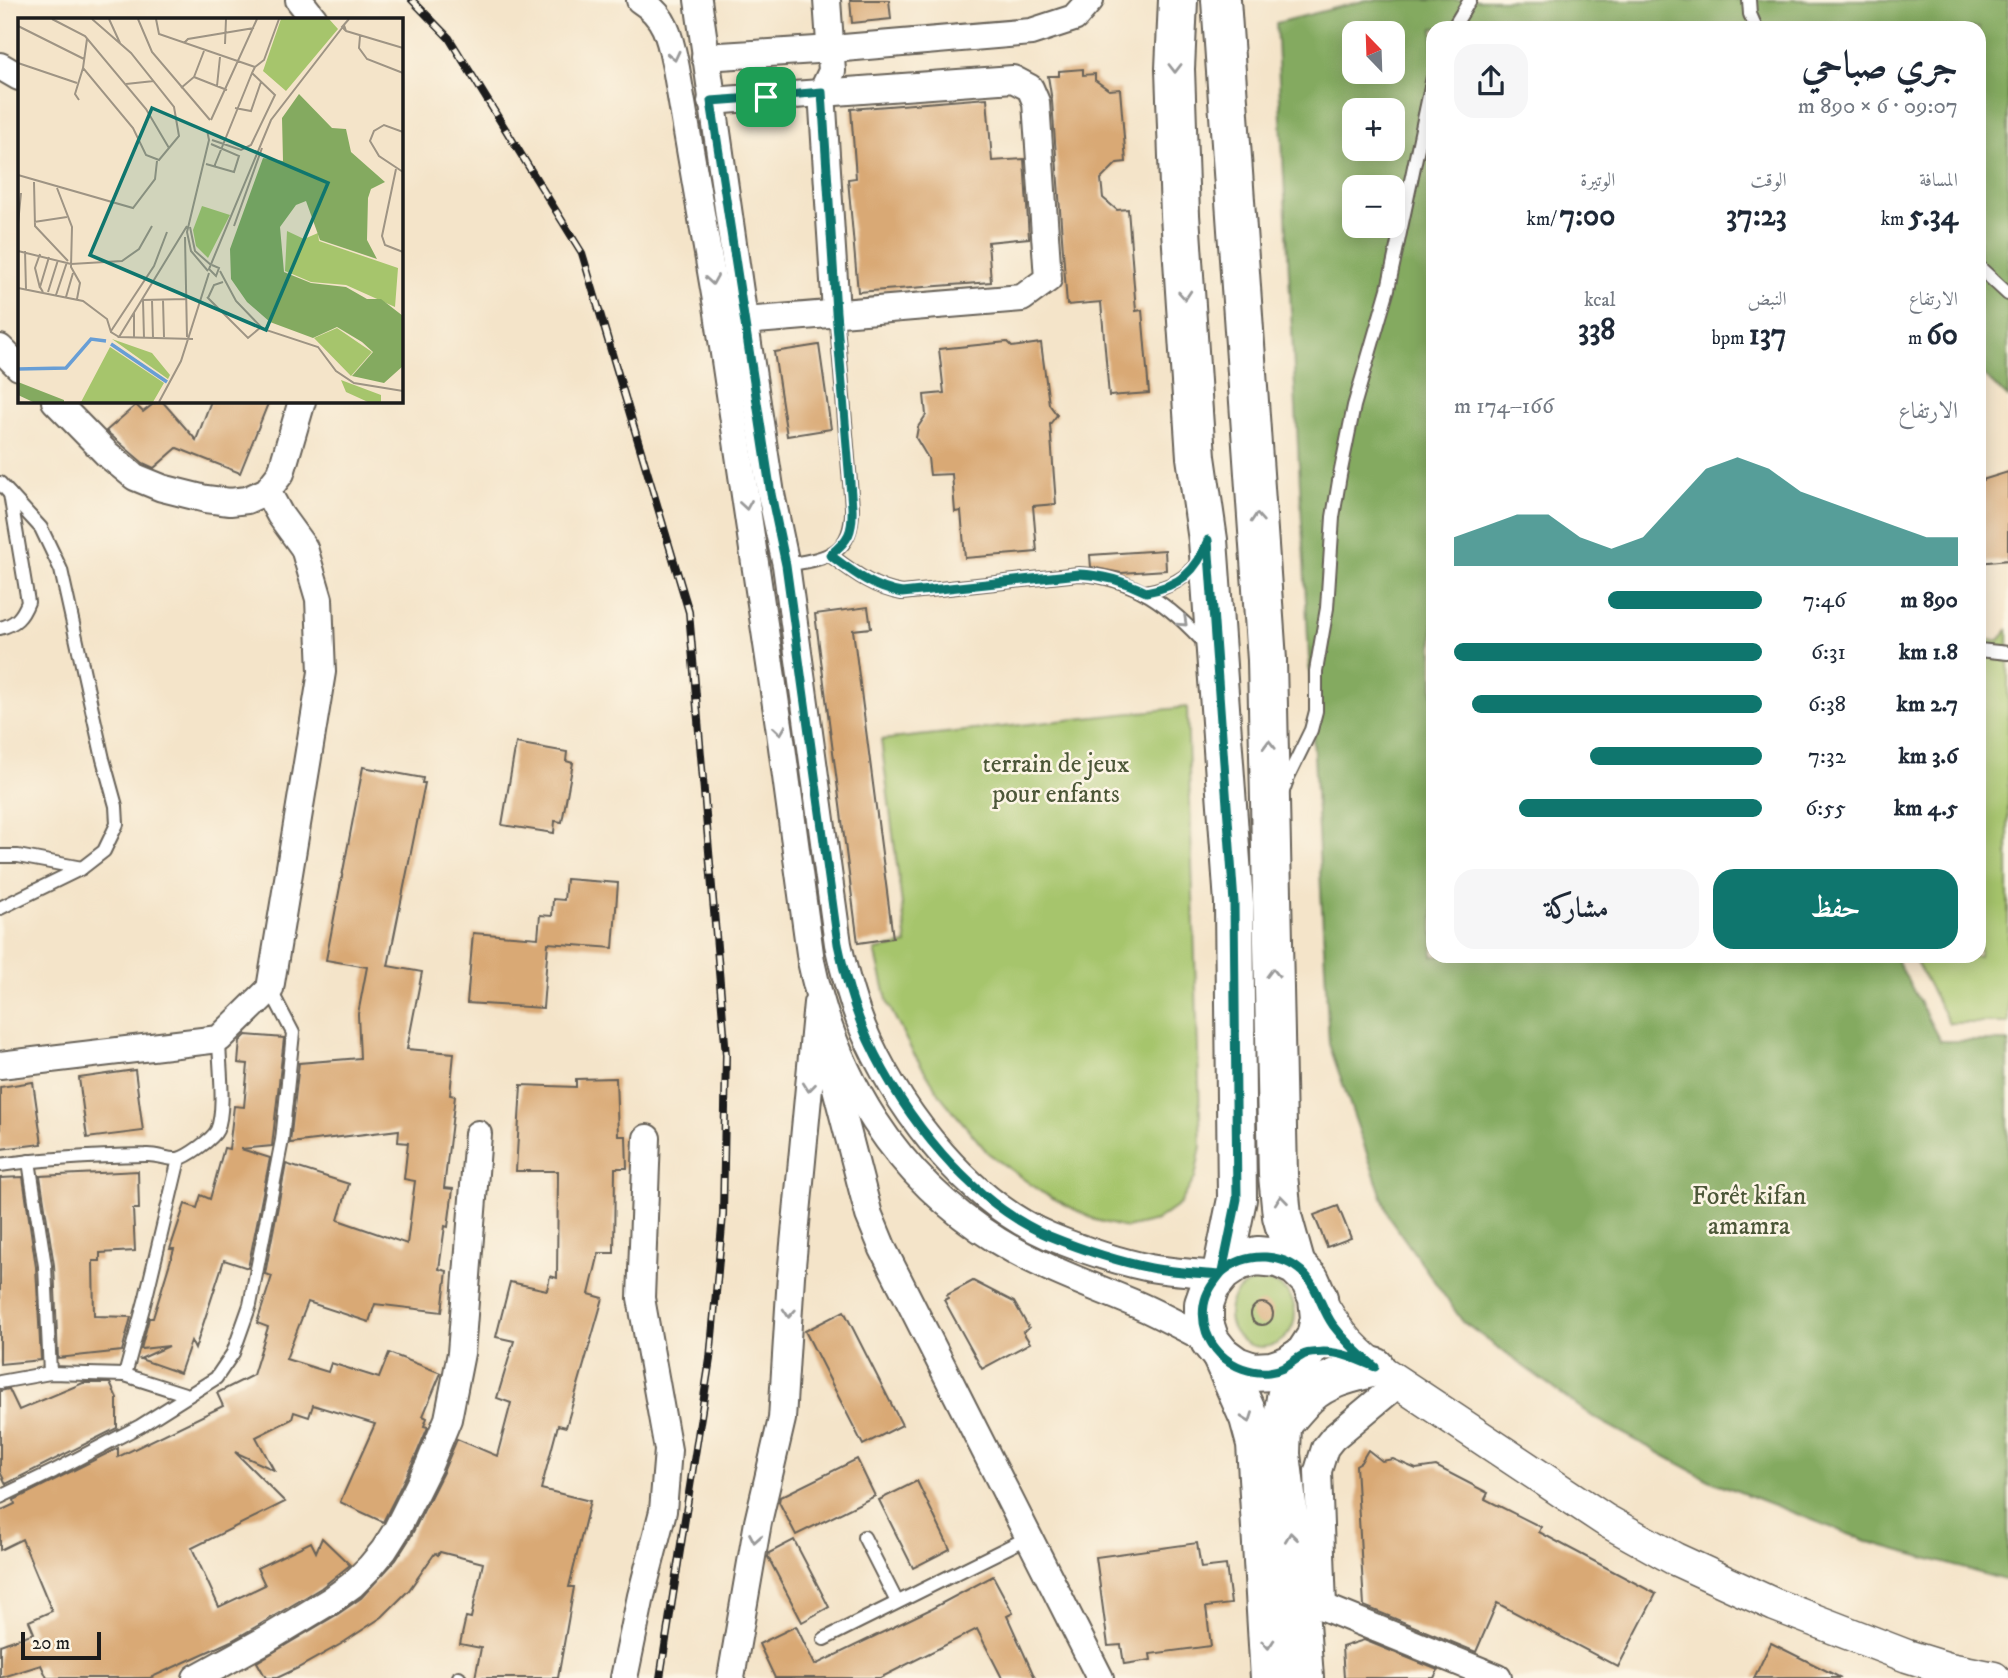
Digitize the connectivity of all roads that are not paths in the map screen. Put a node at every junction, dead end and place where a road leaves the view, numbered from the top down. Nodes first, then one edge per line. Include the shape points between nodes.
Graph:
1 (299, 0) edge
2 (640, 0) edge
3 (698, 0) edge
4 (827, 0) edge
5 (1090, 0) edge
6 (1178, 0) edge
7 (1221, 0) edge
8 (1471, 0) edge
9 (1749, 0) edge
10 (313, 18) edge
11 (1458, 21) edge
12 (1753, 21) edge
13 (832, 49) junction
14 (705, 57) junction
15 (0, 66) edge
16 (18, 76) edge
17 (822, 92) junction
18 (711, 101) junction
19 (1426, 110) edge
20 (1986, 274) edge
21 (2008, 295) edge
22 (836, 312) junction
23 (744, 321) junction
24 (0, 348) edge
25 (18, 366) edge
26 (56, 402) edge
27 (302, 402) edge
28 (0, 483) edge
29 (267, 491) junction
30 (10, 494) junction
31 (1208, 540) junction
32 (830, 555) junction
33 (786, 565) junction
34 (1146, 592) junction
35 (0, 628) edge
36 (1986, 651) edge
37 (2008, 653) edge
38 (1216, 657) junction
39 (1270, 831) junction
40 (0, 856) edge
41 (82, 867) junction
42 (0, 908) edge
43 (270, 989) junction
44 (818, 994) junction
45 (219, 1039) junction
46 (0, 1065) edge
47 (867, 1108) junction
48 (478, 1135) dead end
49 (647, 1138) dead end
50 (179, 1159) junction
51 (29, 1161) junction
52 (0, 1165) edge
53 (860, 1180) junction
54 (1296, 1266) junction
55 (1221, 1273) junction
56 (1318, 1298) junction
57 (1215, 1348) junction
58 (1300, 1357) junction
59 (50, 1373) junction
60 (125, 1375) junction
61 (1387, 1375) junction
62 (0, 1382) edge
63 (188, 1395) junction
64 (1282, 1424) junction
65 (0, 1497) edge
66 (1030, 1536) junction
67 (864, 1537) dead end
68 (897, 1602) junction
69 (1310, 1602) junction
70 (824, 1639) dead end
71 (1948, 1674) edge
72 (196, 1678) edge
73 (624, 1678) edge
74 (731, 1678) edge
75 (1100, 1678) edge
76 (1270, 1678) edge
77 (1304, 1678) edge
78 (1498, 1678) edge
79 (1994, 1678) edge

1 - 10 street
2 -> 44 street via 663,21 677,68 717,306
3 - 14 street
4 - 13 street
5 - 13 street via 1074,18 1031,32
6 -> 31 main road via 1175,69 1180,215 1196,457
39 -> 7 main road via 1267,660
8 - 11 lane
9 - 12 lane
13 - 14 street
13 - 17 street via 832,71
14 - 18 street
15 - 16 street
17 - 18 street
17 - 22 street
17 - 22 street via 1013,79 1030,89 1036,102 1048,279 1022,298
18 - 23 street
19 - 39 lane via 1388,289 1354,406 1340,475 1316,671 1316,711
20 - 21 lane
22 - 23 street
22 - 32 lane via 852,521 850,534
23 - 33 street
24 - 25 street
26 - 29 street via 135,477 162,488 230,502
27 - 29 street via 286,461
28 - 30 lane
29 - 43 street via 304,548 318,599 322,672
30 - 35 lane via 28,602 13,625
30 - 41 lane via 41,528 61,570 116,806 117,824 104,851
31 - 34 lane via 1186,576
31 - 38 main road
32 - 33 lane
32 - 34 lane via 869,583 902,593 1079,574 1114,578
33 - 55 street via 838,944 867,1039 886,1074 937,1149 997,1206 1046,1235 1117,1260 1152,1268
34 -> 38 lane
36 - 37 lane
38 - 55 main road via 1234,903 1237,1199
54 -> 39 main road via 1282,1216 1278,1175
40 - 41 lane
41 - 42 lane
43 - 45 street
43 - 63 lane via 293,1033 282,1140 250,1305 222,1370
44 - 47 street via 852,1084
44 - 53 street via 826,1047
44 -> 74 street via 782,1419 758,1522
45 - 46 street
45 - 50 lane via 221,1097 216,1133
47 - 53 street via 859,1136
47 - 57 street via 895,1151 926,1184 998,1241 1140,1306
48 - 72 street via 461,1353 448,1419 397,1531 352,1585
49 - 73 street via 640,1298 668,1450 663,1511
50 - 51 lane via 150,1154
50 - 60 lane
51 - 52 lane
51 - 59 lane via 45,1266
53 - 66 street via 883,1249
54 - 55 main road via 1257,1256 1238,1261
54 - 56 main road via 1310,1280
55 - 57 main road via 1204,1304 1204,1323
56 - 58 main road via 1316,1337
56 - 61 street via 1353,1349
57 - 58 main road via 1236,1366 1253,1372 1272,1371
57 -> 76 main road via 1249,1418 1256,1444
58 - 61 street via 1327,1352 1347,1355
58 - 64 main road
59 - 60 lane
59 - 62 lane
60 - 63 lane
61 - 64 main road via 1342,1375 1322,1384
61 - 69 street via 1325,1448 1321,1459
61 - 71 street via 1605,1520 1675,1559 1775,1605
63 - 65 lane via 140,1426
69 -> 64 main road via 1281,1454
66 - 68 lane
66 - 75 street
67 - 68 lane
68 - 70 lane
69 - 77 main road
69 - 78 street
71 - 79 street

